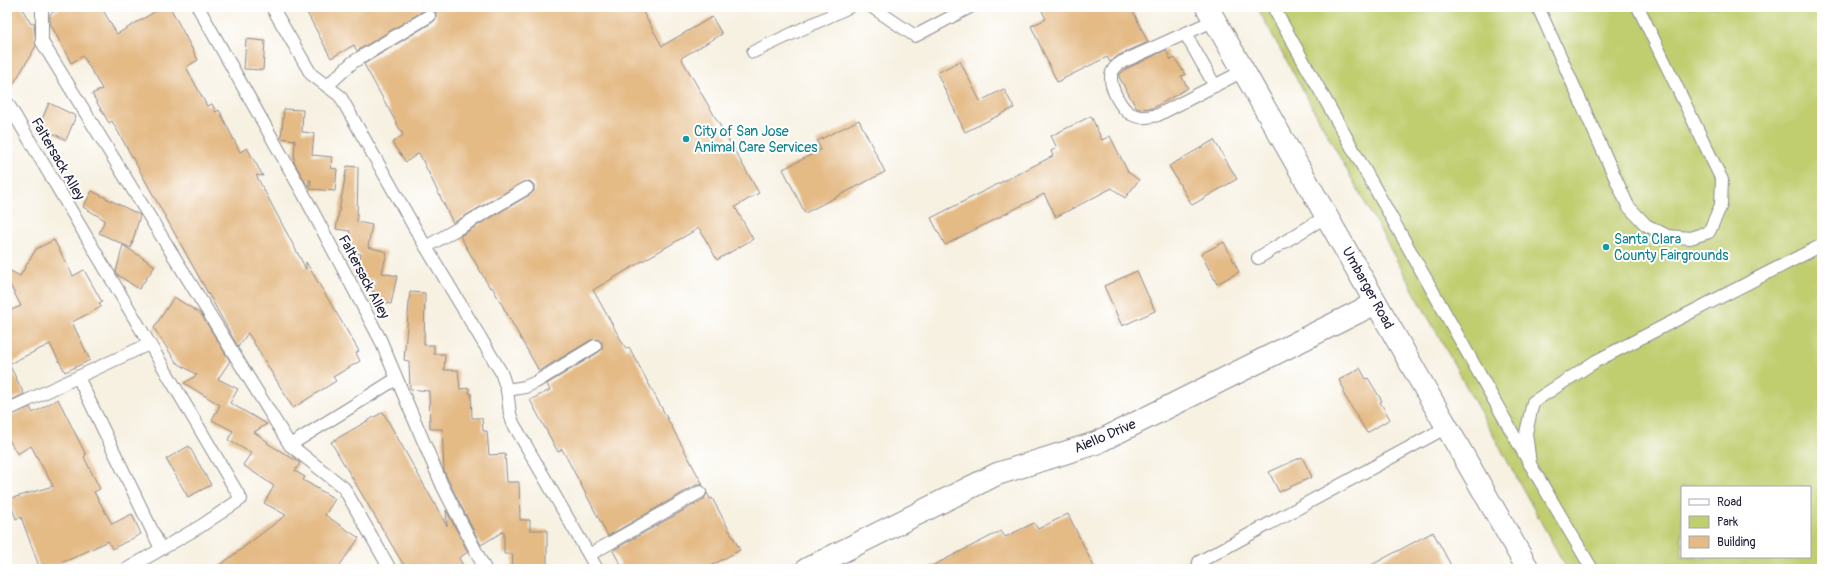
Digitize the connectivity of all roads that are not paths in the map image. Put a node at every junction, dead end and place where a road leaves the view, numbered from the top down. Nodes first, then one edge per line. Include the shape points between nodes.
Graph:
1 (42, 7) edge
2 (198, 7) edge
3 (272, 7) edge
4 (849, 7) edge
5 (872, 7) edge
6 (970, 7) edge
7 (1273, 7) edge
8 (1538, 7) edge
9 (1638, 7) edge
10 (1211, 14) edge
11 (429, 16) dead end
12 (1185, 34) junction
13 (753, 52) dead end
14 (1244, 70) junction
15 (327, 86) junction
16 (1215, 86) junction
17 (7, 102) edge
18 (527, 188) dead end
19 (1327, 216) junction
20 (1822, 245) edge
21 (426, 247) junction
22 (1258, 258) dead end
23 (1376, 303) junction
24 (149, 344) junction
25 (595, 346) dead end
26 (78, 377) junction
27 (396, 379) junction
28 (507, 390) junction
29 (7, 410) edge
30 (1448, 427) junction
31 (290, 445) junction
32 (1530, 464) junction
33 (700, 492) dead end
34 (161, 549) junction
35 (589, 555) junction
36 (127, 569) edge
37 (390, 569) edge
38 (485, 569) edge
39 (597, 569) edge
40 (807, 569) edge
41 (1198, 569) edge
42 (1528, 569) edge
43 (1592, 569) edge

1 - 31 lane via 42,42
2 - 27 lane, Faltersack Alley via 380,339
3 - 15 lane via 311,74
4 - 13 lane
5 - 6 lane via 915,36
7 - 32 lane
8 - 9 lane via 1628,206 1646,225 1668,236 1690,238 1709,232 1721,206 1722,180
10 - 12 lane
10 - 14 street, Umbarger Road
11 - 15 lane via 353,62
12 - 16 lane
12 - 16 lane via 1115,67 1111,76 1112,86 1124,110 1144,118 1158,115
14 - 16 lane
14 - 19 street, Umbarger Road
15 - 21 lane via 340,96
17 - 24 lane, Faltersack Alley
18 - 21 lane
19 - 22 lane
19 - 23 street, Umbarger Road
20 - 32 lane via 1596,361 1533,402 1526,433
21 - 28 lane via 501,372
23 - 30 street, Umbarger Road
23 - 40 street, Aiello Drive via 1096,443 997,474
24 - 26 lane
24 - 34 lane, Faltersack Alley via 241,499
25 - 28 lane via 536,382
26 - 29 lane
26 - 34 lane
27 - 31 lane
27 - 38 lane, Faltersack Alley via 442,485
28 - 35 lane via 513,423
30 - 41 lane via 1199,562
30 - 42 street, Umbarger Road
31 - 37 lane via 344,488
32 - 43 lane
33 - 35 lane
34 - 36 lane
35 - 39 lane

